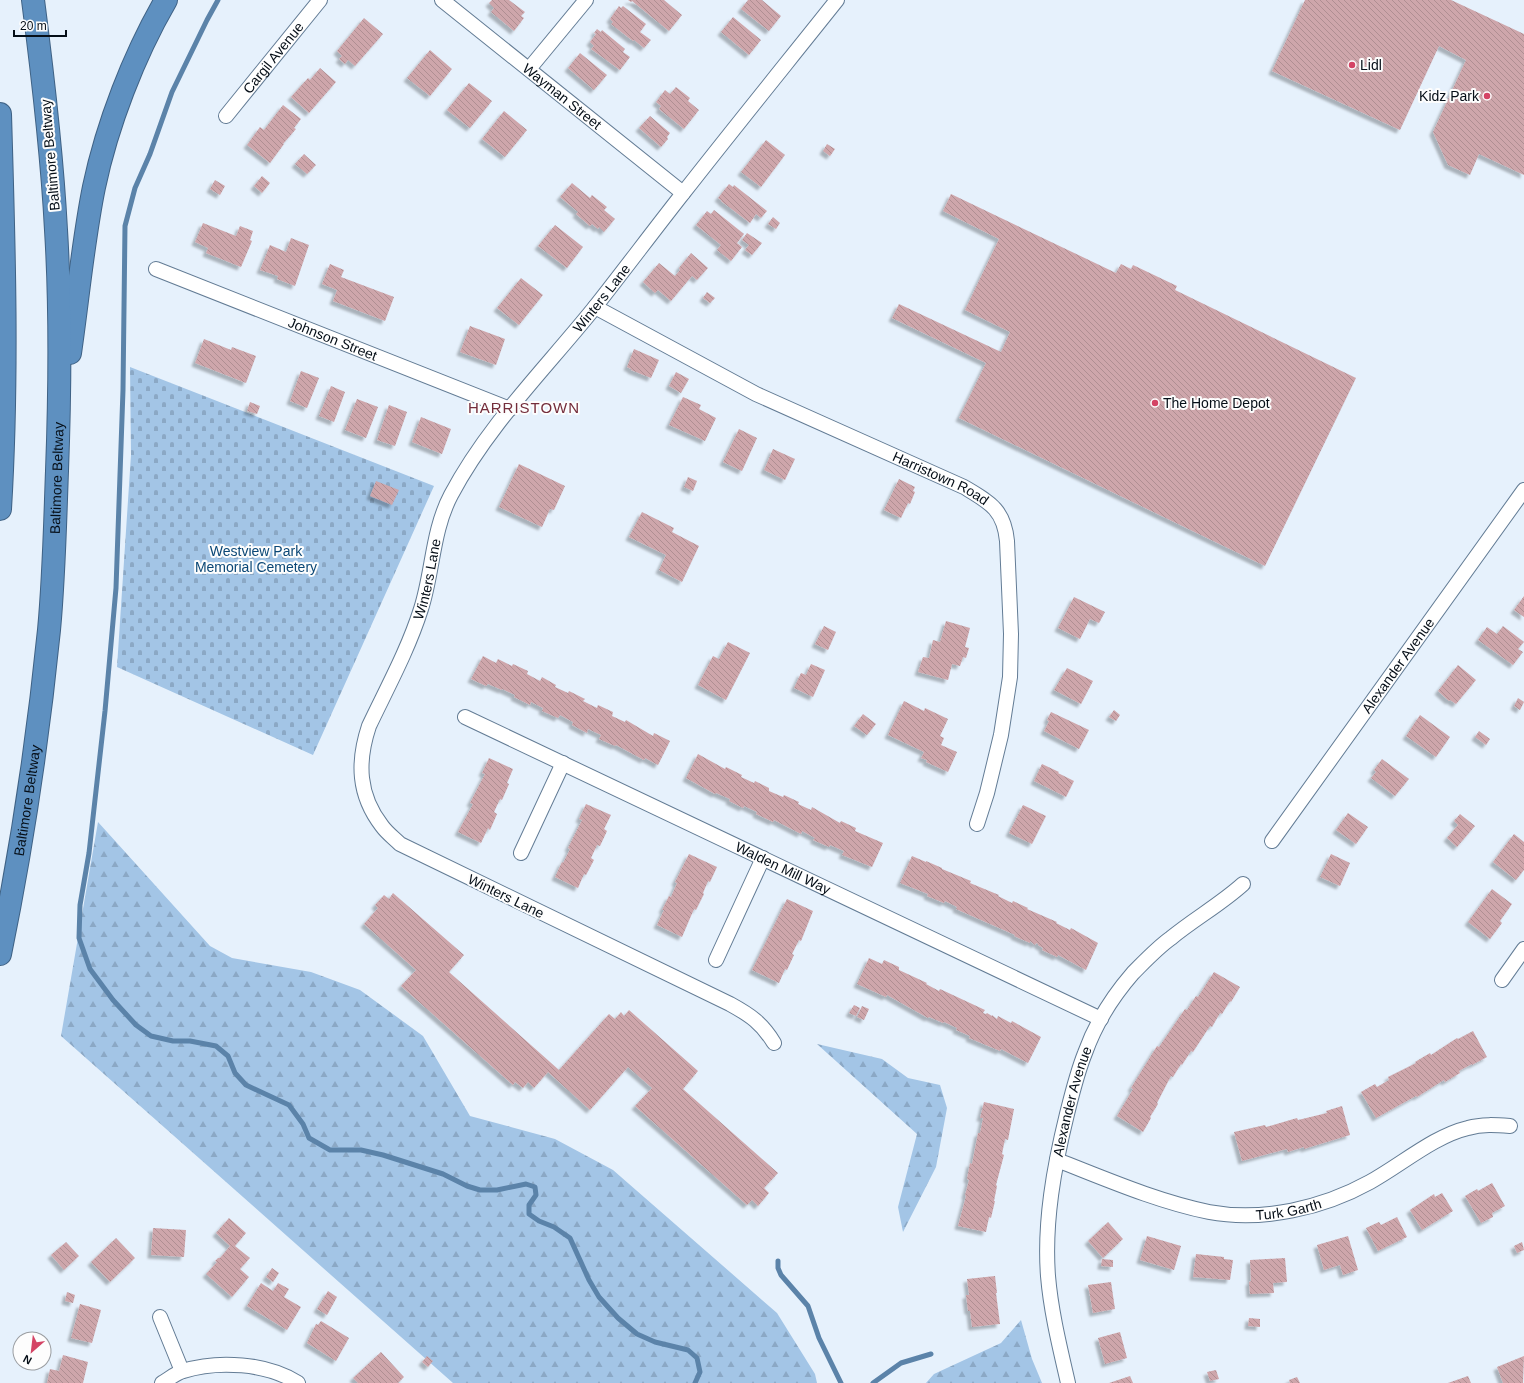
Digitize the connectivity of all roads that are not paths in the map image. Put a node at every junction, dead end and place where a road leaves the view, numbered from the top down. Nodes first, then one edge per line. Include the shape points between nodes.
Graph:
1 (33, 0) edge
2 (166, 0) edge
3 (320, 0) edge
4 (442, 0) edge
5 (586, 0) edge
6 (837, 0) edge
7 (530, 69) junction
8 (0, 114) edge
9 (226, 116) dead end
10 (683, 193) junction
11 (156, 269) dead end
12 (595, 307) junction
13 (510, 409) junction
14 (58, 449) junction
15 (1524, 490) edge
16 (0, 509) edge
17 (465, 717) dead end
18 (563, 763) junction
19 (976, 824) dead end
20 (1272, 841) dead end
21 (521, 853) dead end
22 (763, 858) junction
23 (1243, 884) dead end
24 (1524, 950) edge
25 (0, 954) edge
26 (716, 960) dead end
27 (1502, 980) dead end
28 (1101, 1019) junction
29 (774, 1043) dead end
30 (1510, 1126) dead end
31 (1057, 1160) junction
32 (160, 1317) dead end
33 (182, 1371) junction
34 (162, 1383) edge
35 (298, 1383) edge
36 (1068, 1383) edge

1 - 14 highway, Baltimore Beltway via 45,96 56,230 60,353
2 - 14 highway via 139,53 120,99 105,142 94,187
3 - 9 street, Cargil Avenue
4 - 7 street, Wayman Street
5 - 7 street
6 - 10 street, Winters Lane
7 - 10 street, Wayman Street
8 - 16 highway via 5,356
10 - 12 street, Winters Lane
11 - 13 street, Johnson Street
12 - 13 street, Winters Lane
12 - 19 street, Harristown Road via 756,394 964,487 995,507 1006,528 1011,634 1010,677 1001,735 987,793
13 - 29 street, Winters Lane via 477,453 450,498 436,539 422,608 369,726 361,759 362,778 372,809 383,826 400,844 736,1007 766,1030
14 - 25 highway, Baltimore Beltway via 49,629 28,799
15 - 20 street, Alexander Avenue
17 - 18 street, Walden Mill Way
18 - 21 street
18 - 22 street, Walden Mill Way
22 - 26 street
22 - 28 street, Walden Mill Way
23 - 28 street, Alexander Avenue via 1151,954 1118,993
24 - 27 street
28 - 31 street, Alexander Avenue via 1085,1052 1075,1083
30 - 31 street, Turk Garth via 1468,1128 1446,1135 1370,1182 1343,1195 1307,1207 1271,1213 1232,1214 1183,1206
31 - 36 street, Alexander Avenue via 1047,1237 1048,1276
32 - 33 street
33 - 34 street
33 - 35 street via 206,1366 236,1365 263,1368

